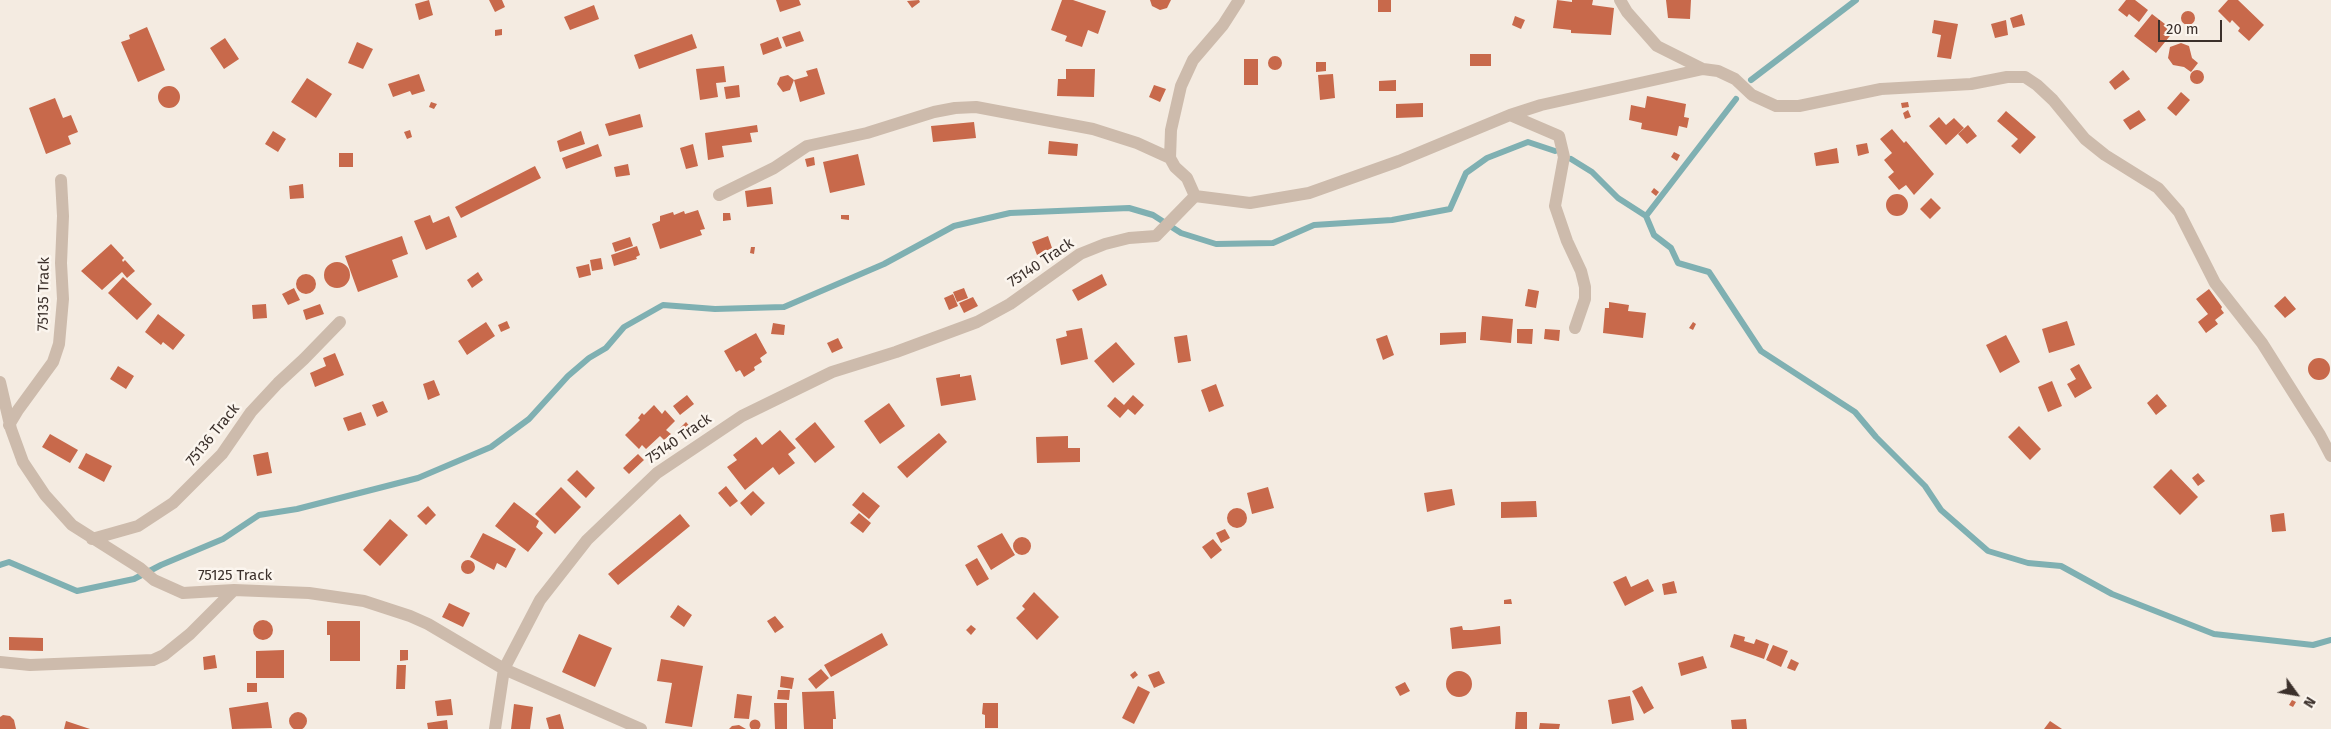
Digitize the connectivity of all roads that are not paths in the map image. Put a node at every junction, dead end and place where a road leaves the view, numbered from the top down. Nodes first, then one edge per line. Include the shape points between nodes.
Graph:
1 (1239, 0) edge
2 (1620, 0) edge
3 (1703, 69) junction
4 (1510, 115) junction
5 (1170, 158) junction
6 (61, 180) dead end
7 (720, 195) dead end
8 (1195, 196) junction
9 (340, 322) dead end
10 (1575, 328) dead end
11 (0, 382) edge
12 (10, 425) junction
13 (2331, 456) edge
14 (92, 539) junction
15 (234, 590) junction
16 (0, 662) edge
17 (504, 669) junction
18 (495, 729) edge
19 (641, 729) edge

1 - 5 street via 1223,25 1193,60 1181,86 1171,130
2 - 3 street via 1657,46
3 - 4 street via 1541,104
3 - 13 street via 1735,79 1752,95 1776,106 1799,106 1881,89 2025,77 2054,100 2085,139 2158,188 2180,212 2216,283 2262,343
4 - 8 street via 1399,161 1310,193 1250,203
4 - 10 street via 1559,136 1564,157 1556,206 1585,287 1585,299
5 - 7 street via 1093,129 976,107 955,108 807,146 774,168
5 - 8 street via 1187,178
6 - 12 street, 75135 Track via 59,344 52,362
8 - 17 street, 75140 Track via 1156,236 1121,240 1080,254 1010,304 977,322 832,372 742,416 657,473 587,540 540,600
9 - 14 street, 75136 Track via 278,383 222,454 173,503 138,526
11 - 12 street, 75125 Track
12 - 14 street, 75125 Track via 23,462 45,495 72,525
14 - 15 street, 75125 Track via 154,580 182,593
15 - 16 street via 190,634 153,660 30,665
15 - 17 street, 75125 Track via 309,593 364,601 436,628
17 - 18 street
17 - 19 street, 75125 Track

